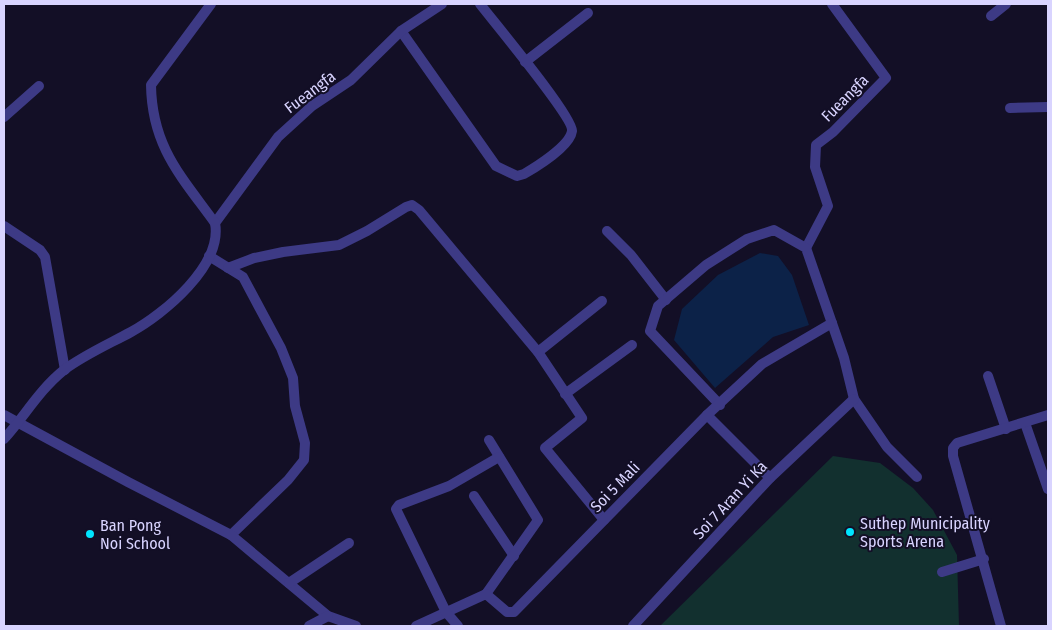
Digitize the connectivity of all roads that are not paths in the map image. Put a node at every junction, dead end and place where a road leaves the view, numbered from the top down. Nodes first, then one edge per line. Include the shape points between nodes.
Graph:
1 (211, 4) edge
2 (442, 4) edge
3 (480, 4) edge
4 (832, 4) edge
5 (1006, 4) edge
6 (588, 13) dead end
7 (991, 16) dead end
8 (401, 31) junction
9 (525, 62) junction
10 (39, 86) dead end
11 (1048, 107) edge
12 (1010, 108) dead end
13 (4, 117) edge
14 (215, 223) junction
15 (4, 226) edge
16 (607, 231) dead end
17 (806, 248) junction
18 (209, 256) junction
19 (228, 268) junction
20 (666, 300) junction
21 (602, 301) dead end
22 (832, 323) junction
23 (632, 345) dead end
24 (538, 352) junction
25 (65, 370) junction
26 (988, 376) dead end
27 (566, 394) junction
28 (854, 399) junction
29 (720, 405) junction
30 (4, 415) edge
31 (707, 415) junction
32 (1048, 415) edge
33 (17, 422) junction
34 (1025, 423) junction
35 (1006, 429) junction
36 (4, 439) edge
37 (489, 440) dead end
38 (499, 457) junction
39 (770, 478) junction
40 (917, 478) dead end
41 (1048, 489) edge
42 (474, 496) dead end
43 (604, 520) junction
44 (231, 535) junction
45 (348, 543) dead end
46 (514, 556) junction
47 (984, 559) junction
48 (942, 572) dead end
49 (289, 583) junction
50 (486, 594) junction
51 (446, 612) junction
52 (328, 616) junction
53 (309, 626) edge
54 (356, 626) edge
55 (416, 626) edge
56 (458, 626) edge
57 (633, 626) edge
58 (1001, 626) edge

1 - 14 street via 158,73 151,85 151,93 162,147
2 - 8 street, Fueangfa
3 - 9 street
4 - 17 street, Fueangfa via 886,78 816,145 815,167 828,206
5 - 7 street
6 - 9 street
8 - 9 street via 496,166 517,176 550,156 572,130 557,101
8 - 14 street, Fueangfa via 351,80 312,106 278,137
10 - 13 street
11 - 12 street
14 - 18 street via 217,234
15 - 25 street via 40,250 45,257
16 - 20 street via 632,255
17 - 20 street via 774,230 747,239 706,265
17 - 22 street
18 - 19 street
18 - 25 street via 202,273 174,302 133,332
19 - 24 street via 276,253 338,245 412,205
19 - 44 street via 243,277 281,348 293,378 295,406 305,443 304,460 288,480
20 - 29 street via 658,306 650,331
21 - 24 street
22 - 28 street
22 - 29 street, Soi 5 Mali via 762,364
23 - 27 street
24 - 27 street
25 - 33 street
26 - 35 street
27 - 43 street via 582,418 545,448
28 - 39 street, Soi 7 Aran Yi Ka
28 - 40 street via 887,446
29 - 31 street, Soi 5 Mali
30 - 33 street
31 - 39 street
31 - 43 street, Soi 5 Mali
32 - 34 street
33 - 36 street
33 - 44 street
34 - 35 street
34 - 41 street
35 - 47 street via 953,448
37 - 38 street
38 - 46 street via 538,520
38 - 51 street via 449,486 396,509
39 - 57 street, Soi 7 Aran Yi Ka
42 - 46 street
43 - 50 street, Soi 5 Mali via 514,612 507,612
44 - 49 street
45 - 49 street
46 - 50 street
47 - 48 street
47 - 58 street
49 - 52 street
50 - 51 street
51 - 55 street
51 - 56 street
52 - 53 street
52 - 54 street

